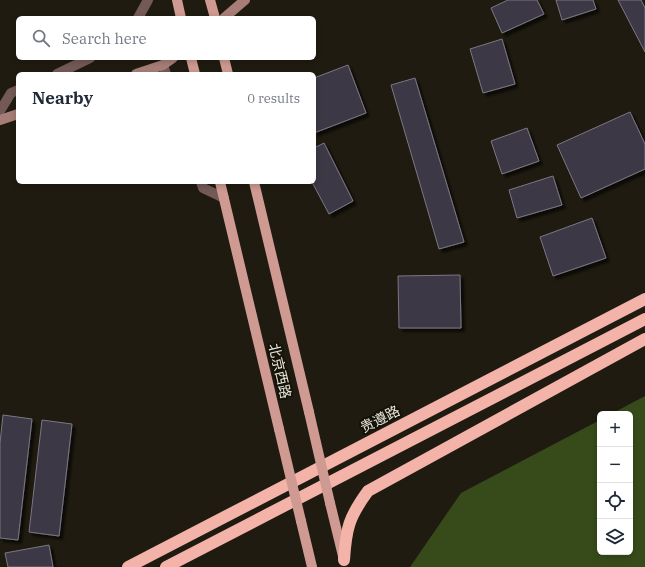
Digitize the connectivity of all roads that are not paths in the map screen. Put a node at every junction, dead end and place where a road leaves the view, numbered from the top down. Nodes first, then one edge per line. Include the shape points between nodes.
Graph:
1 (148, 0) edge
2 (177, 0) edge
3 (245, 0) edge
4 (211, 3) edge
5 (139, 16) edge
6 (181, 16) edge
7 (214, 16) edge
8 (226, 16) edge
9 (86, 60) edge
10 (172, 60) edge
11 (224, 60) edge
12 (165, 69) edge
13 (61, 72) edge
14 (148, 72) edge
15 (228, 72) edge
16 (16, 91) edge
17 (0, 111) edge
18 (16, 115) edge
19 (0, 120) edge
20 (202, 184) edge
21 (220, 184) edge
22 (254, 184) edge
23 (224, 198) junction
24 (645, 299) edge
25 (645, 319) edge
26 (645, 339) edge
27 (344, 560) joint
28 (128, 567) edge
29 (166, 567) edge
30 (312, 567) edge

1 - 5 street
2 - 6 main road
3 - 8 main road
4 - 7 main road
9 - 13 street
10 - 12 main road
11 - 15 main road
12 - 14 main road
16 - 17 street via 11,93
18 - 19 main road
20 - 23 street via 207,191
21 - 23 main road, 北京西路
22 - 27 main road, 北京西路, bridge
23 - 30 main road, 北京西路, bridge
24 - 28 highway, 贵遵路
25 - 29 highway
26 - 27 highway via 368,491 353,512 345,533

